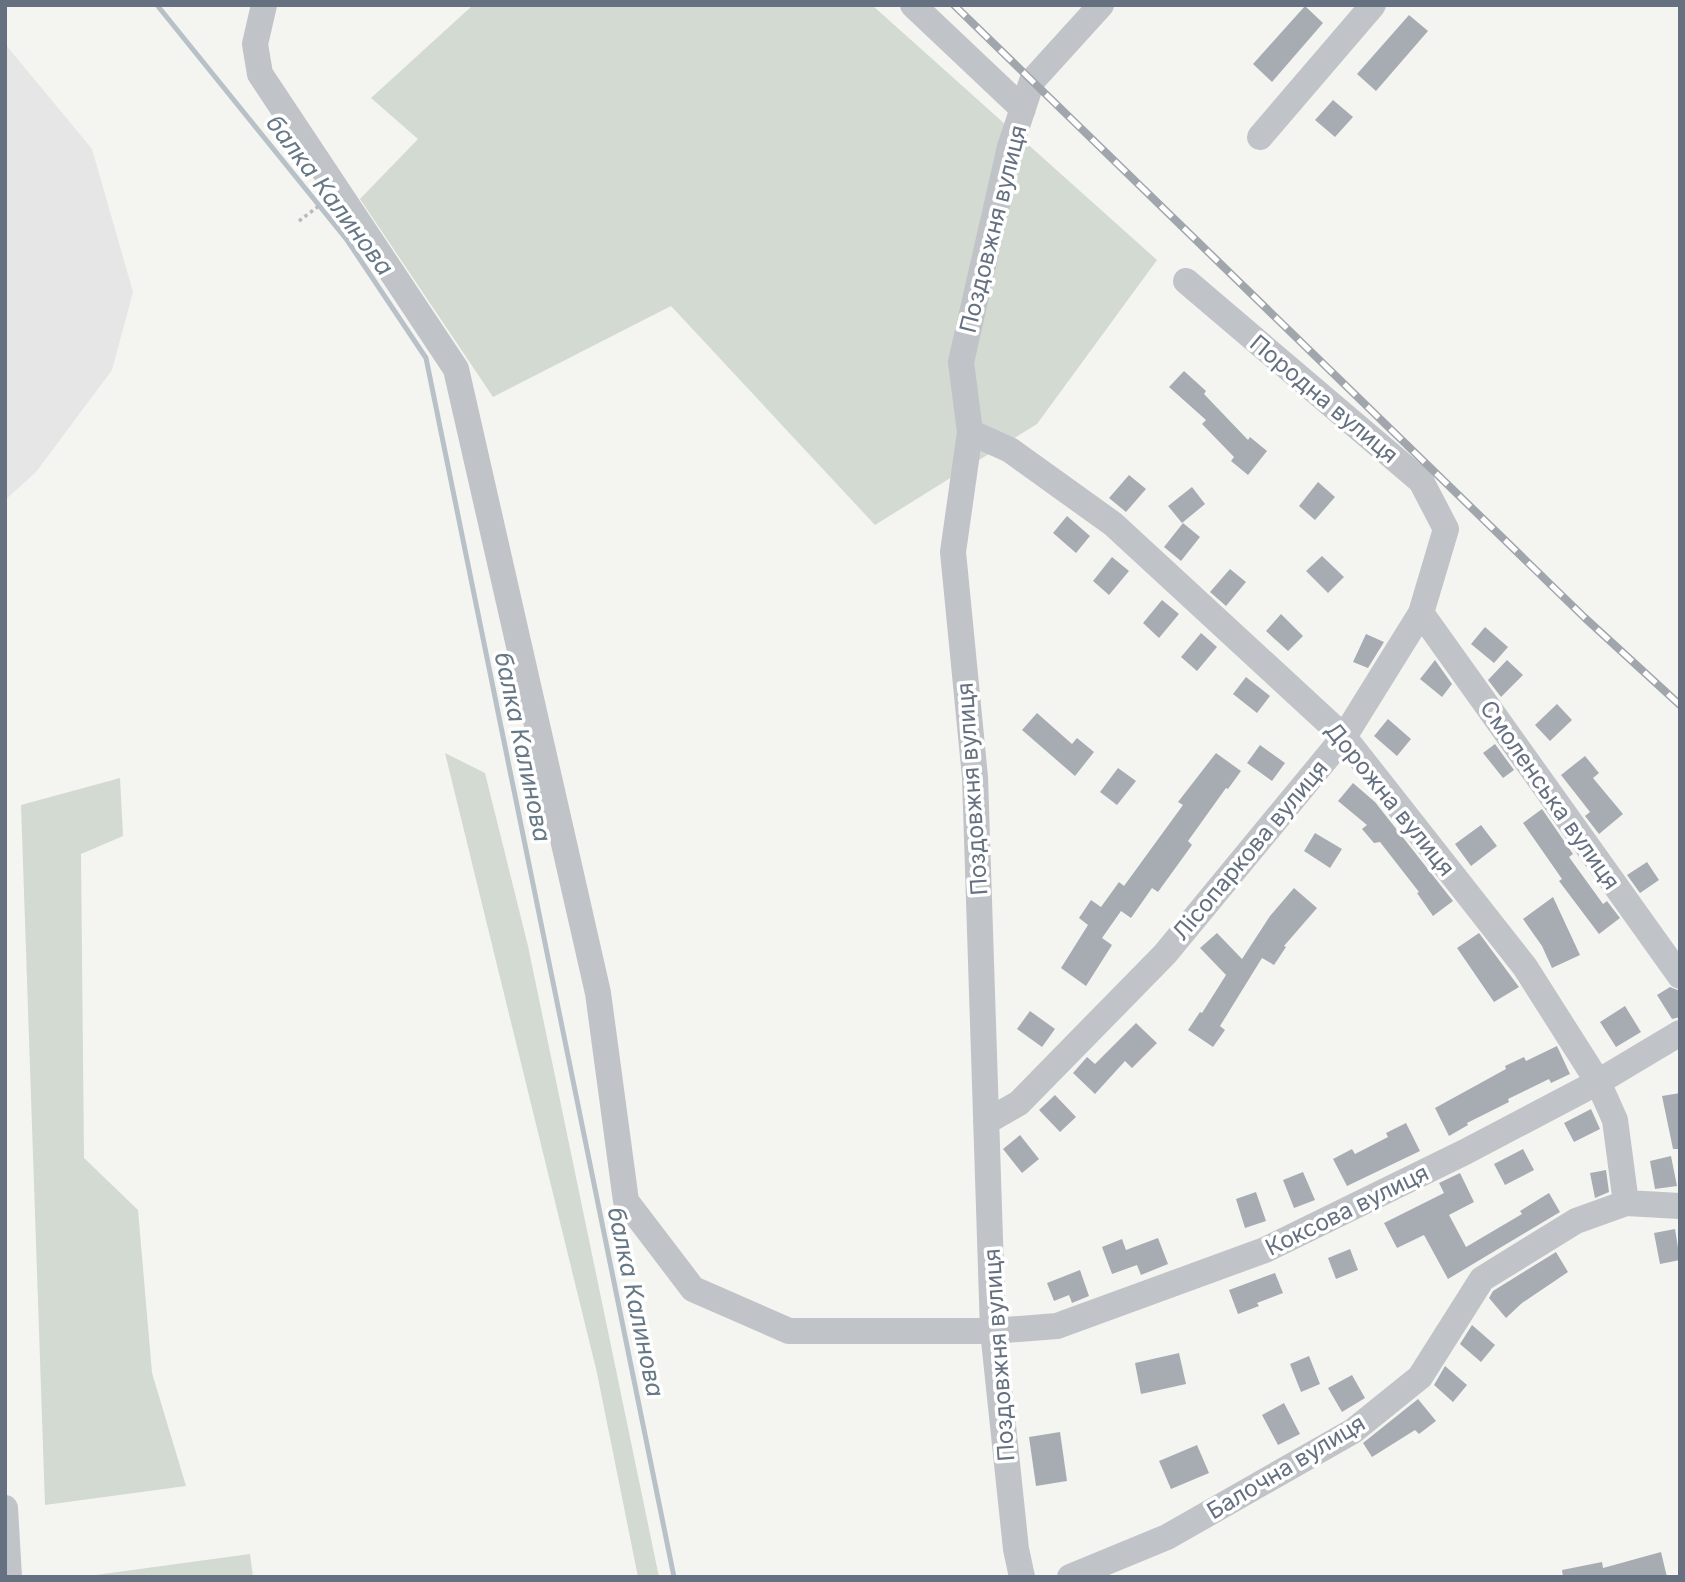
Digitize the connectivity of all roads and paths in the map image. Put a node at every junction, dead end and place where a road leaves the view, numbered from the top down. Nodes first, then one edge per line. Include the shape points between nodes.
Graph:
1 (264, 5) edge
2 (913, 5) edge
3 (1101, 5) edge
4 (1373, 5) edge
5 (1023, 109) junction
6 (1260, 137) dead end
7 (326, 200) dead end
8 (299, 220) dead end
9 (1185, 281) dead end
10 (970, 432) junction
11 (1446, 529) joint
12 (1421, 613) junction
13 (1344, 737) junction
14 (1680, 976) edge
15 (1680, 1033) edge
16 (1598, 1083) junction
17 (986, 1122) junction
18 (1626, 1203) junction
19 (1680, 1206) edge
20 (993, 1331) junction
21 (5, 1508) edge
22 (9, 1577) edge
23 (1022, 1577) edge
24 (1070, 1577) edge

1 - 20 street, Коксова вулиця via 255,44 260,74 456,369 598,993 626,1201 693,1289 789,1331
2 - 5 street
3 - 5 street, Поздовжня вулиця via 1032,81
4 - 6 street
5 - 10 street, Поздовжня вулиця via 1010,147 961,362
7 - 8 path
9 - 11 street, Породна вулиця via 1421,481
10 - 13 street, Дорожна вулиця via 1010,450 1113,524
10 - 17 street, Поздовжня вулиця via 953,552 975,777
11 - 12 street, Лісопаркова вулиця
12 - 13 street, Лісопаркова вулиця
12 - 14 street, Смоленська вулиця
13 - 16 street, Дорожна вулиця via 1525,967
13 - 17 street, Лісопаркова вулиця via 1165,954 1019,1103
15 - 16 street, Коксова вулиця
16 - 18 street, Дорожна вулиця via 1615,1120
16 - 20 street, Коксова вулиця via 1265,1250 1057,1326
17 - 20 street, Поздовжня вулиця
18 - 19 street, Балочна вулиця
18 - 24 street, Балочна вулиця via 1576,1221 1482,1279 1420,1377 1353,1431 1167,1536
20 - 23 street, Поздовжня вулиця
21 - 22 street

